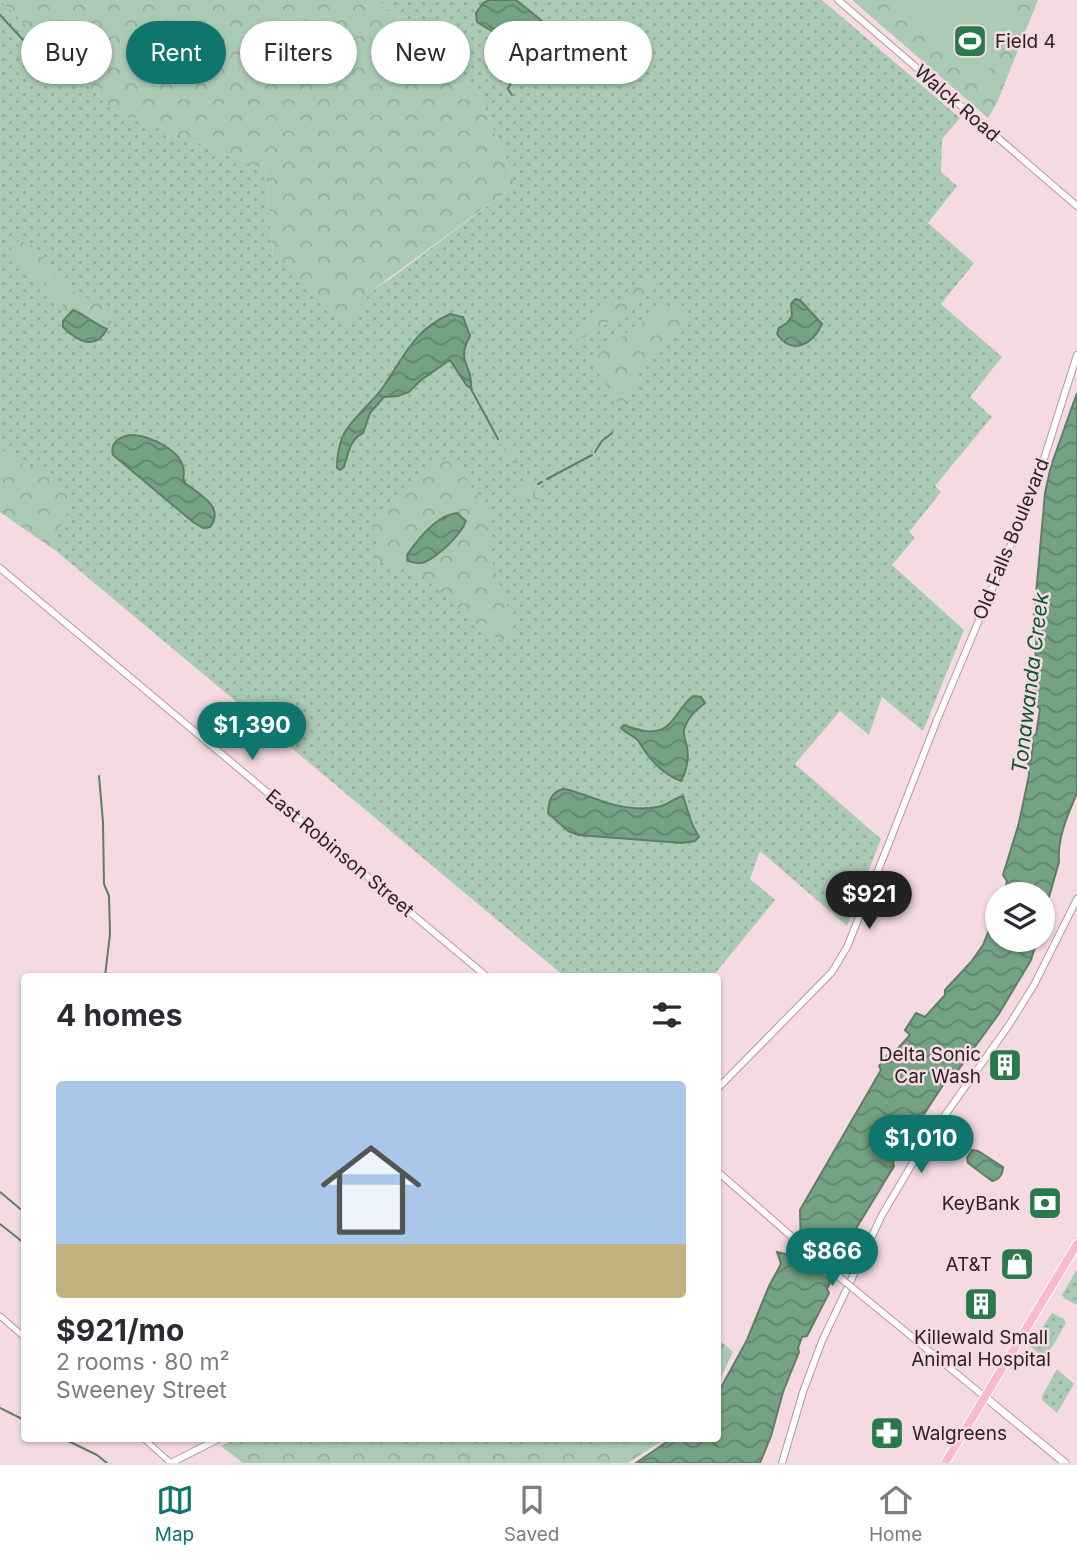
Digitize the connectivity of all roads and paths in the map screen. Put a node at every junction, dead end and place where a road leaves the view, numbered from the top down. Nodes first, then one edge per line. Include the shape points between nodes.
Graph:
1 (838, 0) edge
2 (1077, 206) edge
3 (1077, 355) edge
4 (0, 568) edge
5 (1077, 899) edge
6 (482, 973) edge
7 (721, 1085) edge
8 (721, 1175) edge
9 (1077, 1244) edge
10 (0, 1317) edge
11 (21, 1334) edge
12 (985, 1397) junction
13 (147, 1442) edge
14 (212, 1442) edge
15 (171, 1463) edge
16 (782, 1463) edge
17 (945, 1463) edge
18 (1065, 1463) edge

1 - 2 street, Walck Road
3 - 7 street, Old Falls Boulevard via 1035,487 847,947 832,972
4 - 6 street, East Robinson Street
5 - 16 street via 1034,985 921,1149 882,1216 822,1341
8 - 12 street, bridge
9 - 12 main road
10 - 11 street
12 - 17 main road
12 - 18 main road
13 - 15 street
14 - 15 street

